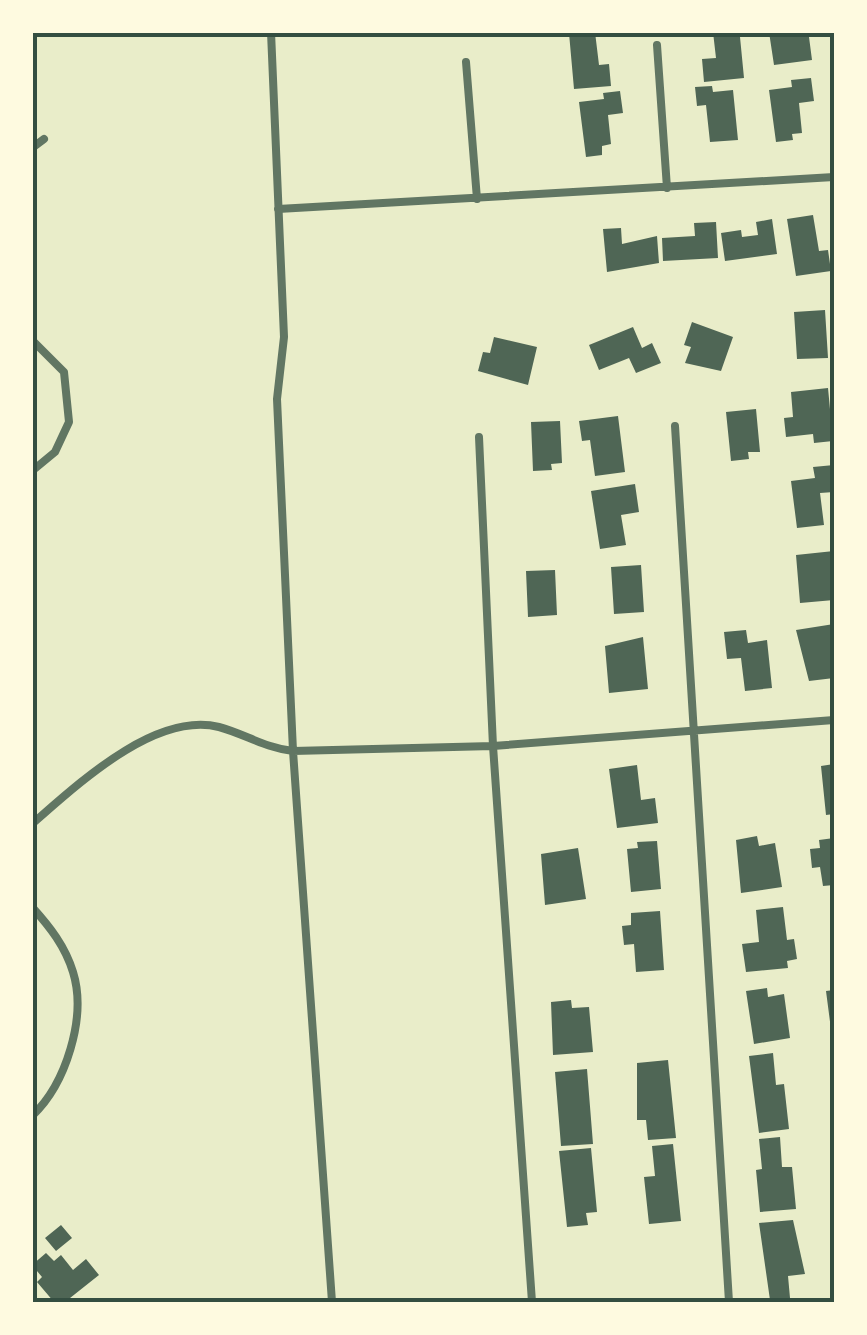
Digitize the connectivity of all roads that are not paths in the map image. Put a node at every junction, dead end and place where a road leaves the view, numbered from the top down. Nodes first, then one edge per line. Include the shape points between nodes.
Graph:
1 (271, 32) edge
2 (656, 45) dead end
3 (466, 62) dead end
4 (44, 140) dead end
5 (32, 148) edge
6 (834, 178) edge
7 (666, 188) junction
8 (477, 199) junction
9 (278, 210) junction
10 (32, 340) edge
11 (675, 426) dead end
12 (479, 438) dead end
13 (32, 471) edge
14 (834, 720) edge
15 (697, 730) junction
16 (493, 746) junction
17 (292, 751) junction
18 (32, 824) edge
19 (32, 907) edge
20 (32, 1116) edge
21 (332, 1302) edge
22 (532, 1302) edge
23 (729, 1302) edge

1 - 9 street
2 - 7 street
3 - 8 street
4 - 5 street
6 - 7 street
7 - 8 street
8 - 9 street
9 - 17 street via 284,337 277,398
10 - 13 street via 64,372 69,422 55,452
11 - 15 street
12 - 16 street
14 - 15 street
15 - 16 street
15 - 23 street
16 - 17 street
16 - 22 street
17 - 18 street via 269,749 217,726 174,728 93,771
17 - 21 street
19 - 20 street via 58,937 74,976 75,1030 64,1068

